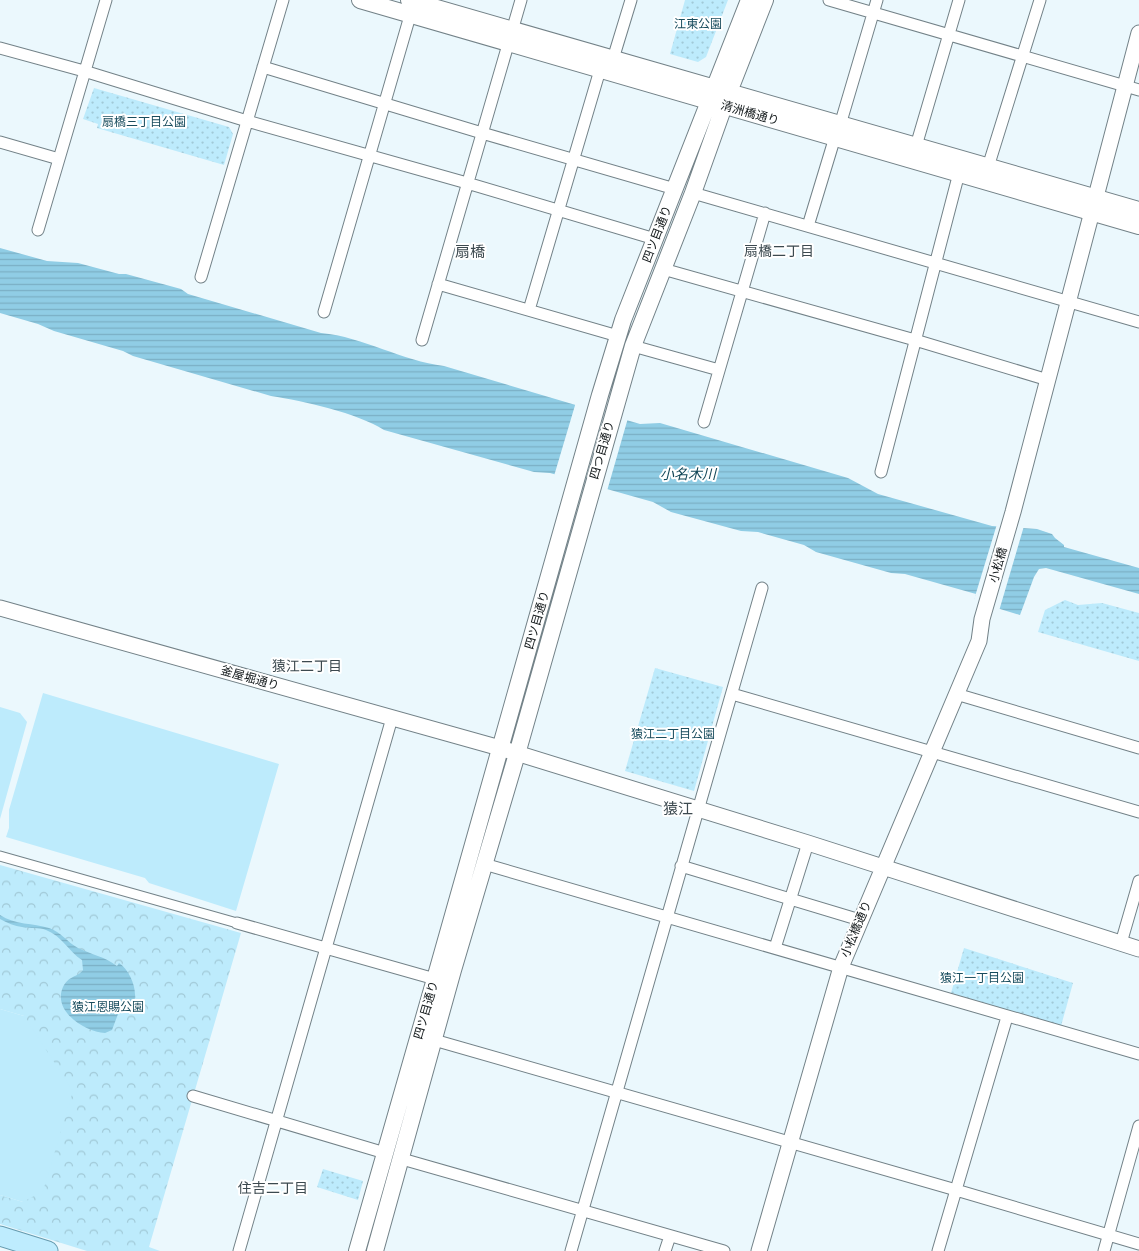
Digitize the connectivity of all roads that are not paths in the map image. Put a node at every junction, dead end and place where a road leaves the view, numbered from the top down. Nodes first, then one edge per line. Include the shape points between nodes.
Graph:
1 (106, 0) edge
2 (283, 0) edge
3 (360, 0) edge
4 (521, 0) edge
5 (631, 0) edge
6 (749, 0) edge
7 (765, 0) edge
8 (828, 0) edge
9 (877, 0) edge
10 (959, 0) edge
11 (1040, 0) edge
12 (412, 4) edge
13 (873, 14) junction
14 (949, 34) junction
15 (1139, 34) edge
16 (511, 36) junction
17 (0, 48) edge
18 (1023, 56) junction
19 (613, 59) junction
20 (263, 67) junction
21 (84, 70) junction
22 (600, 70) junction
23 (1132, 88) edge
24 (720, 97) junction
25 (384, 104) junction
26 (247, 121) junction
27 (837, 131) junction
28 (482, 133) junction
29 (0, 142) edge
30 (916, 146) junction
31 (369, 156) junction
32 (59, 159) junction
33 (573, 160) junction
34 (988, 167) junction
35 (959, 173) junction
36 (468, 184) junction
37 (675, 189) junction
38 (694, 193) junction
39 (1094, 205) junction
40 (1139, 210) edge
41 (558, 212) junction
42 (765, 213) junction
43 (808, 226) junction
44 (1139, 226) edge
45 (38, 230) dead end
46 (655, 239) junction
47 (935, 263) junction
48 (663, 269) junction
49 (201, 277) dead end
50 (438, 284) junction
51 (742, 291) junction
52 (1068, 302) junction
53 (529, 310) junction
54 (324, 312) dead end
55 (1139, 322) edge
56 (618, 336) junction
57 (422, 340) dead end
58 (915, 340) junction
59 (633, 346) junction
60 (719, 370) junction
61 (1048, 380) junction
62 (617, 399) joint
63 (704, 422) dead end
64 (881, 472) dead end
65 (588, 502) joint
66 (762, 588) dead end
67 (0, 608) edge
68 (982, 619) joint
69 (732, 694) junction
70 (956, 694) junction
71 (392, 718) junction
72 (500, 748) junction
73 (1139, 748) edge
74 (931, 753) junction
75 (517, 754) junction
76 (698, 809) junction
77 (1139, 812) edge
78 (808, 843) junction
79 (0, 856) edge
80 (484, 864) junction
81 (681, 866) junction
82 (882, 867) junction
83 (1139, 881) edge
84 (789, 898) junction
85 (667, 917) junction
86 (860, 920) junction
87 (237, 923) joint
88 (1121, 943) junction
89 (326, 948) junction
90 (775, 948) junction
91 (1139, 949) edge
92 (840, 967) junction
93 (435, 979) junction
94 (1007, 1017) junction
95 (434, 1040) junction
96 (1139, 1054) edge
97 (616, 1093) junction
98 (193, 1096) dead end
99 (276, 1121) junction
100 (1139, 1126) edge
101 (790, 1142) junction
102 (385, 1153) junction
103 (402, 1159) junction
104 (956, 1190) junction
105 (583, 1210) junction
106 (0, 1236) edge
107 (670, 1236) junction
108 (1109, 1236) junction
109 (1139, 1244) edge
110 (48, 1251) edge
111 (239, 1251) edge
112 (357, 1251) edge
113 (375, 1251) edge
114 (571, 1251) edge
115 (666, 1251) edge
116 (724, 1251) edge
117 (759, 1251) edge
118 (938, 1251) edge
119 (1104, 1251) edge

1 - 21 street
2 - 20 street
3 - 12 main road, 清洲橋通り
4 - 16 street
5 - 19 street
6 - 24 main road, 四ツ目通り
7 - 24 main road, 四ツ目通り
8 - 13 street
9 - 13 street
10 - 14 street
11 - 18 street
12 - 16 main road, 清洲橋通り
12 - 25 street
13 - 14 street
13 - 27 street
14 - 18 street
14 - 30 street
15 - 23 street, 小松橋
16 - 19 main road, 清洲橋通り
16 - 22 main road, 清洲橋通り
16 - 28 street
17 - 21 street
18 - 23 street
18 - 34 street
19 - 24 main road, 清洲橋通り
20 - 25 street
20 - 26 street
21 - 26 street
21 - 32 street
22 - 24 main road, 清洲橋通り
22 - 33 street
23 - 39 street, 小松橋
24 - 27 main road, 清洲橋通り
24 - 37 main road, 四ツ目通り
24 - 38 main road, 四ツ目通り
25 - 28 street
25 - 31 street
26 - 31 street
26 - 49 street
27 - 30 main road, 清洲橋通り
27 - 35 main road, 清洲橋通り
27 - 43 street
28 - 33 street
28 - 36 street
29 - 32 street
30 - 34 main road, 清洲橋通り
31 - 36 street
31 - 54 street
32 - 45 street
33 - 37 street
33 - 41 street
34 - 39 main road, 清洲橋通り
35 - 39 main road, 清洲橋通り
35 - 47 street
36 - 41 street
36 - 50 street
37 - 46 main road, 四ツ目通り
38 - 42 street
38 - 48 main road, 四ツ目通り
39 - 40 main road, 清洲橋通り
39 - 44 main road, 清洲橋通り
39 - 52 street, 小松橋
41 - 46 street
41 - 53 street
42 - 43 street
42 - 51 street
43 - 47 street
46 - 56 main road, 四ツ目通り
47 - 52 street
47 - 58 street
48 - 51 street
48 - 59 main road, 四ツ目通り
50 - 53 street
50 - 57 street
51 - 58 street
51 - 60 street
52 - 55 street
52 - 61 street, 小松橋
53 - 56 street
56 - 72 main road, 四ツ目通り
58 - 61 street
58 - 64 street
59 - 60 street
59 - 62 main road, 四ツ目通り
60 - 63 street
61 - 68 street, 小松橋
62 - 65 main road, 四つ目通り
65 - 75 main road, 四ツ目通り
66 - 69 street
67 - 71 street, 釜屋堀通り
68 - 70 street, 小松橋通り via 979,642
69 - 74 street
69 - 76 street
70 - 73 street
70 - 74 street, 小松橋通り
71 - 72 street, 釜屋堀通り
71 - 89 street
72 - 75 street, 釜屋堀通り
72 - 93 main road, 四ツ目通り
74 - 77 street
74 - 82 street, 小松橋通り
75 - 76 street, 釜屋堀通り
75 - 80 main road, 四ツ目通り
76 - 78 street, 釜屋堀通り
76 - 81 street
78 - 82 street, 釜屋堀通り
78 - 84 street
79 - 87 street
80 - 85 street
80 - 95 main road, 四ツ目通り
81 - 84 street
81 - 85 street
82 - 86 street, 小松橋通り
82 - 88 street, 釜屋堀通り
83 - 88 street
84 - 86 street
84 - 90 street
85 - 90 street
85 - 97 street
86 - 92 street, 小松橋通り
87 - 89 street
88 - 91 street, 釜屋堀通り
89 - 93 street
89 - 99 street
90 - 92 street
92 - 94 street
92 - 101 street, 小松橋通り
93 - 102 main road, 四ツ目通り
94 - 96 street
94 - 104 street
95 - 97 street
95 - 103 main road, 四ツ目通り
97 - 101 street
97 - 105 street
98 - 99 street
99 - 102 street
99 - 111 street
100 - 108 street
101 - 104 street
101 - 117 street, 小松橋通り
102 - 112 main road, 四ツ目通り
103 - 105 street
103 - 113 main road, 四ツ目通り
104 - 108 street
104 - 118 street
105 - 107 street
105 - 114 street
106 - 110 main road
107 - 115 street
107 - 116 street
108 - 109 street
108 - 119 street

